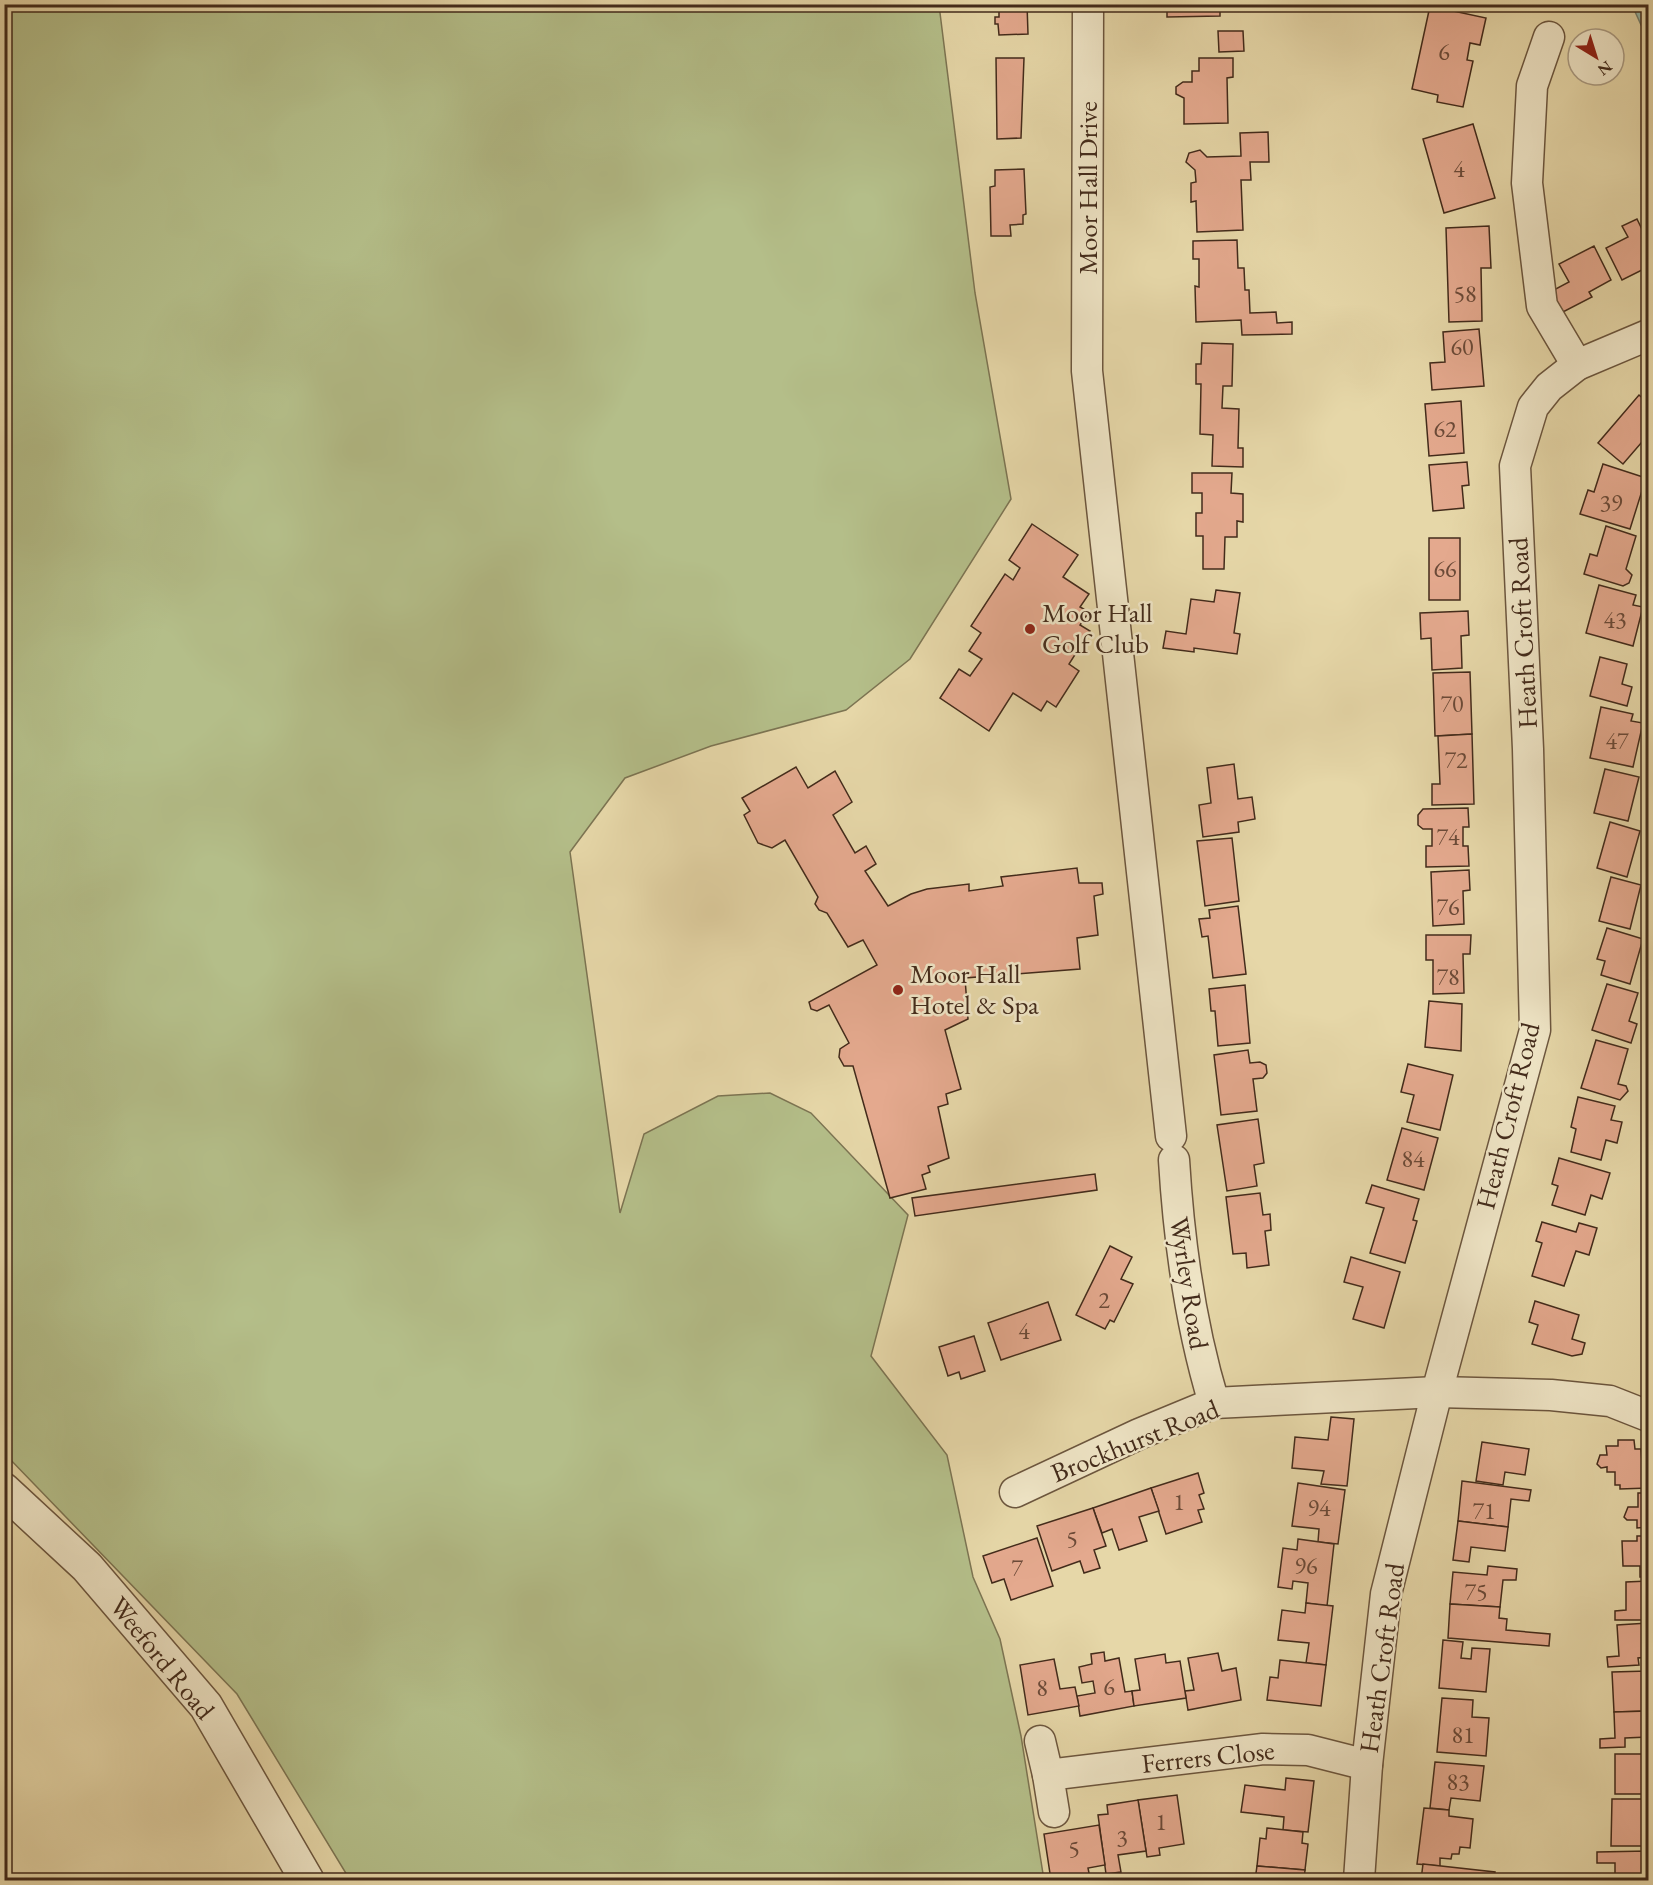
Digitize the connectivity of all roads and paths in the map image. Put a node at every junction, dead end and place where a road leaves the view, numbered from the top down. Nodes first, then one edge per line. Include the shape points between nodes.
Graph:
1 (1089, 4) edge
2 (1549, 37) dead end
3 (1648, 335) edge
4 (1577, 365) junction
5 (1173, 1148) joint
6 (1437, 1392) junction
7 (1214, 1403) junction
8 (1648, 1416) edge
9 (4, 1490) edge
10 (1015, 1492) dead end
11 (1040, 1741) dead end
12 (1366, 1765) junction
13 (1048, 1775) junction
14 (1054, 1812) dead end
15 (307, 1881) edge
16 (1359, 1881) edge

1 - 5 street, Moor Hall Drive via 1087,371
2 - 4 street via 1532,86 1527,183 1542,306
3 - 4 street, Heath Croft Road
4 - 6 street, Heath Croft Road via 1549,387 1533,407 1515,466 1535,1030
5 - 7 street, Wyrley Road via 1187,1295
6 - 7 street, Brockhurst Road
6 - 8 street, Brockhurst Road via 1610,1401
6 - 12 street, Heath Croft Road via 1386,1594
7 - 10 street, Brockhurst Road
9 - 15 street, Weeford Road via 87,1567 206,1706
11 - 13 street
12 - 13 street, Ferrers Close via 1308,1750 1263,1749
12 - 16 street, Heath Croft Road
13 - 14 street

